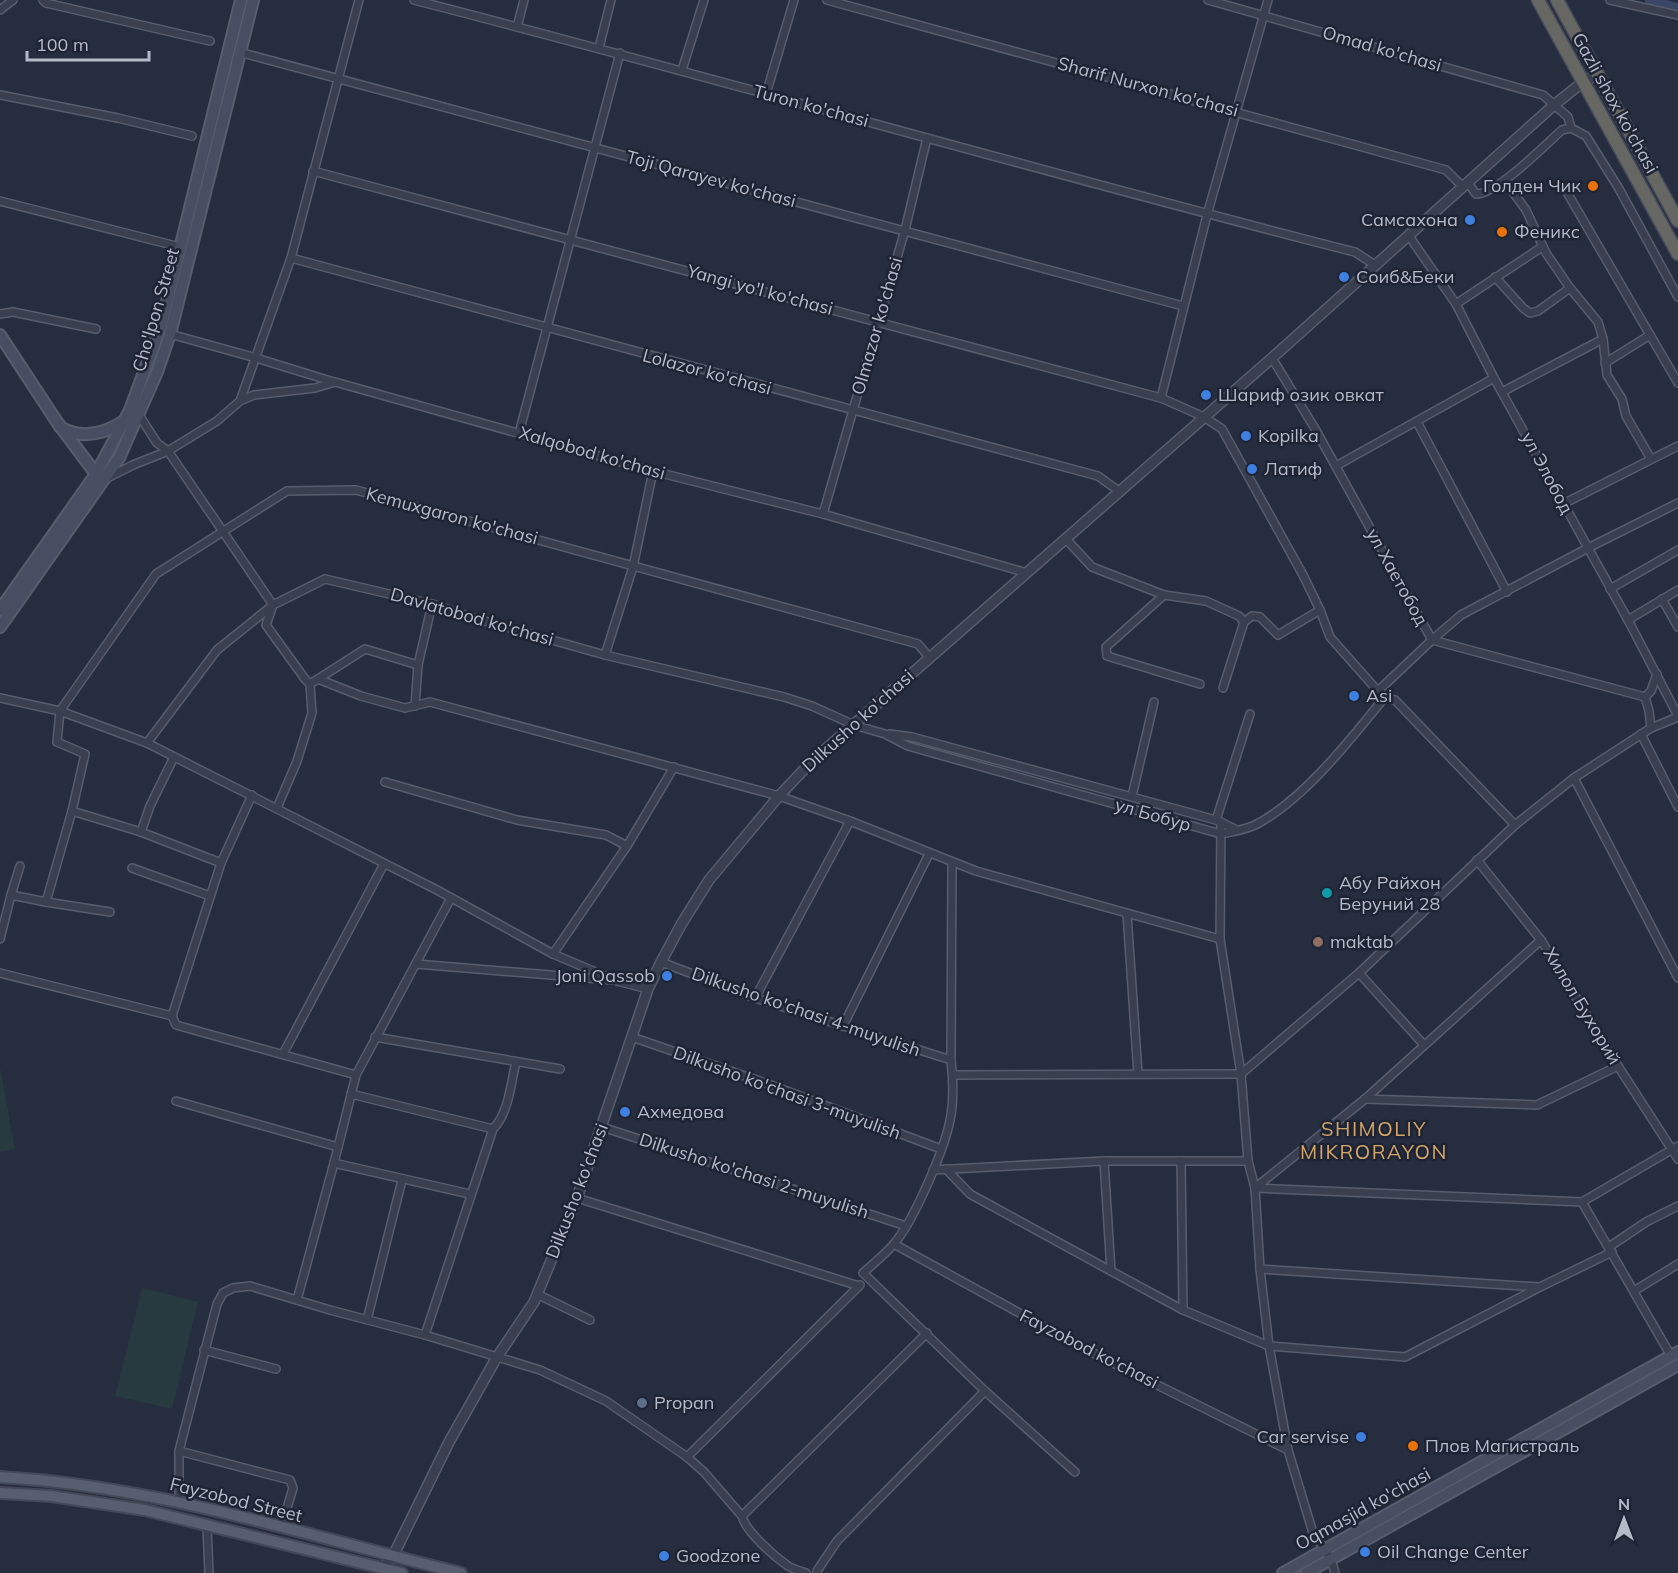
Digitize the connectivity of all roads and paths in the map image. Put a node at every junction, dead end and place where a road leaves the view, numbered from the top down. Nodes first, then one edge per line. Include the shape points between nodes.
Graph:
1 (13, 0) edge
2 (43, 0) edge
3 (241, 0) edge
4 (253, 0) edge
5 (359, 0) edge
6 (414, 0) edge
7 (524, 0) edge
8 (611, 0) edge
9 (704, 0) edge
10 (794, 0) edge
11 (827, 0) edge
12 (1208, 0) edge
13 (1268, 0) edge
14 (1538, 0) edge
15 (1557, 0) edge
16 (1610, 0) edge
17 (0, 10) edge
18 (1264, 15) junction
19 (1678, 15) edge
20 (517, 27) junction
21 (210, 41) dead end
22 (599, 48) junction
23 (239, 52) junction
24 (620, 53) junction
25 (682, 70) junction
26 (1598, 74) junction
27 (337, 79) junction
28 (1583, 82) junction
29 (0, 94) edge
30 (766, 94) junction
31 (1554, 105) junction
32 (1237, 111) junction
33 (1571, 128) junction
34 (192, 135) dead end
35 (927, 138) junction
36 (596, 149) junction
37 (313, 171) junction
38 (1505, 181) junction
39 (1465, 185) junction
40 (1565, 189) dead end
41 (0, 201) edge
42 (1207, 215) junction
43 (1678, 221) edge
44 (905, 230) junction
45 (1409, 236) junction
46 (570, 239) junction
47 (180, 247) junction
48 (1542, 247) junction
49 (1678, 254) edge
50 (291, 258) junction
51 (1375, 265) junction
52 (1496, 277) junction
53 (1570, 288) junction
54 (1678, 297) edge
55 (1456, 304) junction
56 (1184, 306) junction
57 (0, 314) edge
58 (878, 322) junction
59 (96, 329) dead end
60 (548, 329) junction
61 (170, 334) junction
62 (0, 335) edge
63 (1650, 335) junction
64 (1603, 339) junction
65 (256, 358) junction
66 (1272, 358) junction
67 (1605, 363) junction
68 (1494, 378) junction
69 (335, 382) junction
70 (1678, 383) edge
71 (1502, 392) junction
72 (1161, 398) junction
73 (240, 401) junction
74 (852, 411) junction
75 (139, 415) junction
76 (1204, 417) junction
77 (124, 421) junction
78 (1417, 422) junction
79 (60, 427) junction
80 (519, 433) junction
81 (1678, 446) edge
82 (168, 451) junction
83 (1651, 459) junction
84 (1335, 466) junction
85 (653, 471) junction
86 (101, 477) junction
87 (1120, 492) junction
88 (1678, 503) edge
89 (1563, 504) junction
90 (823, 514) junction
91 (221, 532) junction
92 (1066, 539) junction
93 (1588, 548) junction
94 (1678, 550) edge
95 (633, 567) junction
96 (1027, 573) junction
97 (1610, 589) junction
98 (1678, 590) edge
99 (1507, 592) junction
100 (1164, 594) junction
101 (1662, 599) junction
102 (432, 604) junction
103 (273, 605) junction
104 (0, 610) edge
105 (1320, 610) junction
106 (1628, 620) junction
107 (1244, 622) junction
108 (0, 627) edge
109 (1678, 627) edge
110 (1432, 640) junction
111 (605, 655) junction
112 (929, 657) junction
113 (418, 665) junction
114 (1657, 674) junction
115 (318, 679) junction
116 (310, 684) junction
117 (1200, 684) dead end
118 (1223, 688) dead end
119 (1378, 691) junction
120 (0, 698) edge
121 (1383, 698) junction
122 (1645, 698) junction
123 (1154, 702) dead end
124 (415, 706) junction
125 (60, 711) junction
126 (1250, 714) dead end
127 (1678, 716) edge
128 (854, 725) junction
129 (1651, 728) junction
130 (885, 734) junction
131 (1641, 734) junction
132 (147, 743) junction
133 (174, 757) junction
134 (674, 768) junction
135 (1574, 778) junction
136 (385, 782) dead end
137 (252, 795) junction
138 (778, 796) junction
139 (1132, 796) junction
140 (1678, 807) edge
141 (277, 808) junction
142 (72, 811) junction
143 (850, 821) junction
144 (1219, 821) junction
145 (1515, 825) junction
146 (1238, 831) junction
147 (141, 832) junction
148 (1221, 834) junction
149 (627, 846) junction
150 (929, 854) junction
151 (1477, 860) junction
152 (952, 862) junction
153 (221, 863) junction
154 (384, 864) junction
155 (20, 866) dead end
156 (132, 868) dead end
157 (11, 895) junction
158 (210, 896) junction
159 (451, 898) junction
160 (46, 902) junction
161 (110, 912) dead end
162 (1127, 914) junction
163 (0, 939) edge
164 (1220, 939) junction
165 (1542, 940) junction
166 (553, 954) junction
167 (662, 962) junction
168 (416, 964) junction
169 (0, 973) edge
170 (1359, 973) junction
171 (1678, 978) edge
172 (617, 981) junction
173 (648, 989) junction
174 (756, 998) junction
175 (172, 1016) junction
176 (843, 1026) junction
177 (375, 1037) junction
178 (632, 1037) junction
179 (1424, 1045) junction
180 (283, 1054) junction
181 (951, 1060) junction
182 (516, 1062) junction
183 (1618, 1066) junction
184 (560, 1069) dead end
185 (1138, 1074) junction
186 (1241, 1074) junction
187 (356, 1075) junction
188 (953, 1075) junction
189 (351, 1094) junction
190 (1365, 1099) junction
191 (176, 1101) dead end
192 (602, 1127) junction
193 (493, 1129) junction
194 (338, 1147) junction
195 (1675, 1148) edge
196 (941, 1149) junction
197 (1678, 1159) edge
198 (1104, 1161) junction
199 (1181, 1161) junction
200 (1248, 1161) junction
201 (334, 1164) junction
202 (946, 1169) junction
203 (933, 1170) junction
204 (402, 1180) junction
205 (1255, 1188) junction
206 (470, 1194) junction
207 (577, 1198) junction
208 (1582, 1202) junction
209 (1678, 1206) edge
210 (906, 1226) junction
211 (894, 1244) junction
212 (1610, 1250) junction
213 (1678, 1264) edge
214 (1260, 1269) junction
215 (1111, 1271) junction
216 (867, 1278) junction
217 (859, 1286) junction
218 (1540, 1287) junction
219 (1634, 1291) junction
220 (537, 1294) junction
221 (297, 1300) junction
222 (1183, 1310) junction
223 (368, 1320) junction
224 (590, 1320) dead end
225 (927, 1334) junction
226 (425, 1335) junction
227 (1269, 1346) junction
228 (204, 1350) junction
229 (497, 1357) junction
230 (1676, 1358) edge
231 (276, 1369) dead end
232 (985, 1391) junction
233 (1287, 1450) junction
234 (179, 1451) junction
235 (687, 1456) junction
236 (1075, 1472) dead end
237 (0, 1478) edge
238 (0, 1493) edge
239 (179, 1501) junction
240 (742, 1516) junction
241 (207, 1526) junction
242 (281, 1528) junction
243 (1328, 1554) junction
244 (393, 1556) junction
245 (381, 1571) edge
246 (818, 1572) edge
247 (209, 1573) edge
248 (402, 1573) edge
249 (461, 1573) edge
250 (806, 1573) edge
251 (1283, 1573) edge
252 (1306, 1573) edge
253 (1335, 1573) edge

1 - 17 street
2 - 21 street
3 - 47 main road, Cho'lpon Street
4 - 23 main road, Cho'lpon Street
5 - 27 street
6 - 20 street, Turon ko'chasi
7 - 20 street
8 - 22 street
9 - 25 street
10 - 30 street
11 - 32 street, Sharif Nurxon ko'chasi
12 - 18 street, Omad ko'chasi
13 - 18 street
14 - 28 highway, Gazli shox ko'chasi
15 - 26 highway, Gazli shox ko'chasi
16 - 19 street
18 - 31 street, Omad ko'chasi via 1543,95
18 - 32 street
20 - 22 street, Turon ko'chasi
22 - 24 street, Turon ko'chasi
23 - 27 street, Toji Qarayev ko'chasi
23 - 61 main road, Cho'lpon Street
24 - 25 street, Turon ko'chasi
24 - 36 street
25 - 30 street, Turon ko'chasi
26 - 28 street, Dilkusho ko'chasi
26 - 43 highway, Gazli shox ko'chasi
27 - 36 street, Toji Qarayev ko'chasi
27 - 37 street
28 - 31 street, Dilkusho ko'chasi
28 - 49 highway, Gazli shox ko'chasi
29 - 34 street
30 - 35 street, Turon ko'chasi
31 - 33 street via 1568,117
31 - 39 street, Dilkusho ko'chasi
32 - 39 street, Sharif Nurxon ko'chasi via 1446,170
32 - 42 street
33 - 38 street via 1562,130
33 - 54 street via 1586,136 1608,170
35 - 42 street, Turon ko'chasi
35 - 44 street, Olmazor ko'chasi
36 - 44 street, Toji Qarayev ko'chasi
36 - 46 street
37 - 46 street, Yangi yo'l ko'chasi
37 - 50 street
38 - 39 street via 1481,194
38 - 48 street via 1526,210
39 - 45 street, Dilkusho ko'chasi
40 - 63 street
41 - 47 street
42 - 51 street, Turon ko'chasi via 1355,252
42 - 56 street
44 - 56 street, Toji Qarayev ko'chasi
44 - 58 street, Olmazor ko'chasi
45 - 51 street, Dilkusho ko'chasi
45 - 55 street, ул Элобод
46 - 58 street, Yangi yo'l ko'chasi
46 - 60 street
47 - 77 main road, Cho'lpon Street via 161,326
48 - 52 street
48 - 53 street
50 - 60 street, Lolazor ko'chasi
50 - 65 street
51 - 66 street, Dilkusho ko'chasi
52 - 53 street via 1530,313
52 - 55 street
53 - 64 street via 1598,322
55 - 68 street, ул Элобод
56 - 72 street
57 - 59 street via 13,312
58 - 72 street, Yangi yo'l ko'chasi
58 - 74 street, Olmazor ko'chasi
60 - 74 street, Lolazor ko'chasi
60 - 80 street
61 - 65 street
61 - 75 main road, Cho'lpon Street
62 - 79 main road
63 - 67 street
63 - 70 street
64 - 67 street
64 - 71 street
65 - 69 street
65 - 73 street
66 - 76 street, Dilkusho ko'chasi
66 - 84 street, ул Хаетобод
67 - 83 street via 1626,416
68 - 71 street, ул Элобод
68 - 78 street
69 - 73 street, Xalqobod ko'chasi via 254,395
69 - 80 street, Xalqobod ko'chasi
71 - 89 street, ул Элобод
72 - 76 street, Yangi yo'l ko'chasi
73 - 82 street, Xalqobod ko'chasi via 217,421
74 - 87 street, Lolazor ko'chasi via 1098,476
74 - 90 street, Olmazor ko'chasi
75 - 82 street via 157,443
75 - 86 main road, Cho'lpon Street via 119,458
76 - 87 street, Dilkusho ko'chasi
76 - 105 street, Yangi yo'l ko'chasi via 1222,429
77 - 79 main road via 93,434 80,435
77 - 86 main road, Cho'lpon Street
78 - 84 street
78 - 99 street
79 - 86 main road
80 - 85 street, Xalqobod ko'chasi
81 - 83 street
82 - 86 street, Xalqobod ko'chasi
82 - 91 street
83 - 89 street
84 - 110 street, ул Хаетобод
85 - 90 street, Xalqobod ko'chasi
85 - 95 street
86 - 104 main road, Cho'lpon Street
86 - 108 main road, Cho'lpon Street
87 - 92 street, Dilkusho ko'chasi
88 - 93 street
89 - 93 street, ул Элобод
90 - 96 street, Xalqobod ko'chasi
91 - 95 street, Kemuxgaron ko'chasi via 287,491 356,490
91 - 103 street
91 - 125 street, Kemuxgaron ko'chasi via 156,574
92 - 96 street, Dilkusho ko'chasi
92 - 100 street via 1092,567
93 - 97 street, ул Элобод
93 - 99 street
94 - 97 street
95 - 111 street
95 - 112 street, Kemuxgaron ko'chasi via 918,644
96 - 112 street, Dilkusho ko'chasi
97 - 106 street, ул Элобод
98 - 101 street
99 - 110 street via 1461,615
100 - 107 street via 1206,601
100 - 117 street via 1106,647 1107,656
101 - 106 street
101 - 109 street
102 - 103 street, Davlatobod ko'chasi via 325,579
102 - 111 street, Davlatobod ko'chasi
102 - 113 street
103 - 116 street via 266,625
103 - 132 street, Davlatobod ko'chasi via 217,650
105 - 107 street via 1278,635 1260,617 1252,616
105 - 119 street, Yangi yo'l ko'chasi via 1330,637
106 - 114 street, ул Элобод
107 - 118 street
110 - 119 street
110 - 122 street, ул Хаетобод
111 - 128 street, Davlatobod ko'chasi via 784,697
112 - 128 street, Dilkusho ko'chasi
113 - 115 street via 364,649
113 - 124 street
114 - 122 street via 1652,691
114 - 127 street, ул Элобод
115 - 116 street
115 - 124 street via 361,696 405,708
116 - 141 street via 312,713
119 - 121 street, Yangi yo'l ko'chasi
120 - 125 street
121 - 145 street via 1395,700
121 - 146 street via 1314,779 1274,813
122 - 129 street
123 - 139 street
124 - 134 street via 430,702
125 - 132 street
125 - 142 street, Kemuxgaron ko'chasi via 57,742 85,754
126 - 144 street
127 - 129 street
128 - 130 street, ул Бобур
128 - 138 street, Dilkusho ko'chasi
129 - 131 street
130 - 139 street via 912,737
130 - 148 street, ул Бобур via 908,746
131 - 135 street
131 - 140 street
132 - 133 street
133 - 137 street
133 - 147 street
134 - 138 street
134 - 149 street
135 - 145 street
135 - 171 street
136 - 149 street via 517,820 606,835
137 - 141 street
137 - 153 street
138 - 143 street
138 - 167 street, Dilkusho ko'chasi via 709,880
139 - 144 street
141 - 154 street
142 - 147 street
142 - 160 street, Kemuxgaron ko'chasi
143 - 150 street
143 - 174 street
144 - 146 street
144 - 148 street
145 - 151 street
146 - 148 street
147 - 153 street
148 - 164 street
149 - 166 street
150 - 152 street
150 - 176 street
151 - 165 street, Хилол Бухорий
151 - 170 street
152 - 162 street
152 - 181 street
153 - 158 street
154 - 159 street
154 - 180 street
155 - 157 street
156 - 158 street
157 - 160 street
157 - 163 street
158 - 175 street
159 - 166 street
159 - 168 street
160 - 161 street
162 - 164 street
162 - 185 street
164 - 186 street
165 - 179 street
165 - 183 street, Хилол Бухорий
166 - 172 street
167 - 173 street, Dilkusho ko'chasi
167 - 174 street, Dilkusho ko'chasi 4-muyulish
168 - 172 street
168 - 177 street
169 - 175 street
170 - 179 street
170 - 186 street
172 - 173 street
173 - 178 street, Dilkusho ko'chasi
174 - 176 street, Dilkusho ko'chasi 4-muyulish
175 - 180 street via 176,1025
176 - 181 street, Dilkusho ko'chasi 4-muyulish
177 - 182 street
177 - 187 street
178 - 192 street, Dilkusho ko'chasi
178 - 196 street, Dilkusho ko'chasi 3-muyulish
179 - 190 street
180 - 187 street
181 - 188 street
182 - 184 street
182 - 193 street via 504,1110
183 - 190 street via 1537,1105
183 - 195 street, Хилол Бухорий
185 - 186 street
185 - 188 street
186 - 200 street
187 - 189 street
188 - 196 street via 951,1116
189 - 193 street
189 - 194 street
190 - 205 street
191 - 194 street
192 - 207 street, Dilkusho ko'chasi
192 - 210 street, Dilkusho ko'chasi 2-muyulish
193 - 206 street
194 - 201 street
195 - 197 street, Хилол Бухорий
195 - 208 street
196 - 203 street
198 - 199 street
198 - 202 street
198 - 215 street
199 - 200 street
199 - 222 street
200 - 205 street
201 - 204 street
201 - 221 street
202 - 203 street
202 - 215 street via 970,1194
203 - 210 street
204 - 206 street
204 - 223 street
205 - 208 street
205 - 214 street
206 - 226 street
207 - 217 street
207 - 220 street, Dilkusho ko'chasi
208 - 212 street
209 - 212 street via 1646,1222
210 - 211 street
211 - 216 street via 863,1274
211 - 233 street, Fayzobod ko'chasi via 1082,1347
212 - 218 street
212 - 219 street
213 - 219 street
214 - 218 street
214 - 227 street
215 - 222 street
216 - 217 street
216 - 225 street
217 - 235 street
218 - 227 street via 1405,1357
219 - 230 street
220 - 224 street
220 - 229 street, Dilkusho ko'chasi
221 - 223 street
221 - 228 street via 250,1286 223,1293
222 - 227 street
223 - 226 street
225 - 232 street
225 - 240 street
226 - 229 street
227 - 233 street
228 - 231 street
228 - 234 street
229 - 235 street via 540,1370 606,1401
229 - 244 street, Dilkusho ko'chasi via 449,1442
230 - 243 main road, Oqmasjid ko'chasi
232 - 236 street
232 - 246 street via 837,1541
233 - 243 street via 1312,1533
234 - 239 street
234 - 242 street via 290,1480 292,1488
235 - 240 street
237 - 239 main road, Fayzobod Street via 73,1483
238 - 241 main road, Fayzobod Street via 78,1499
239 - 242 main road, Fayzobod Street
240 - 250 street via 750,1532 781,1560
241 - 245 main road, Fayzobod Street via 363,1563
241 - 247 street
242 - 244 main road, Fayzobod Street
243 - 251 main road, Oqmasjid ko'chasi
243 - 252 main road, Oqmasjid ko'chasi
243 - 253 street
244 - 245 street, Dilkusho ko'chasi
244 - 249 main road, Fayzobod Street
245 - 248 main road
246 - 250 street

